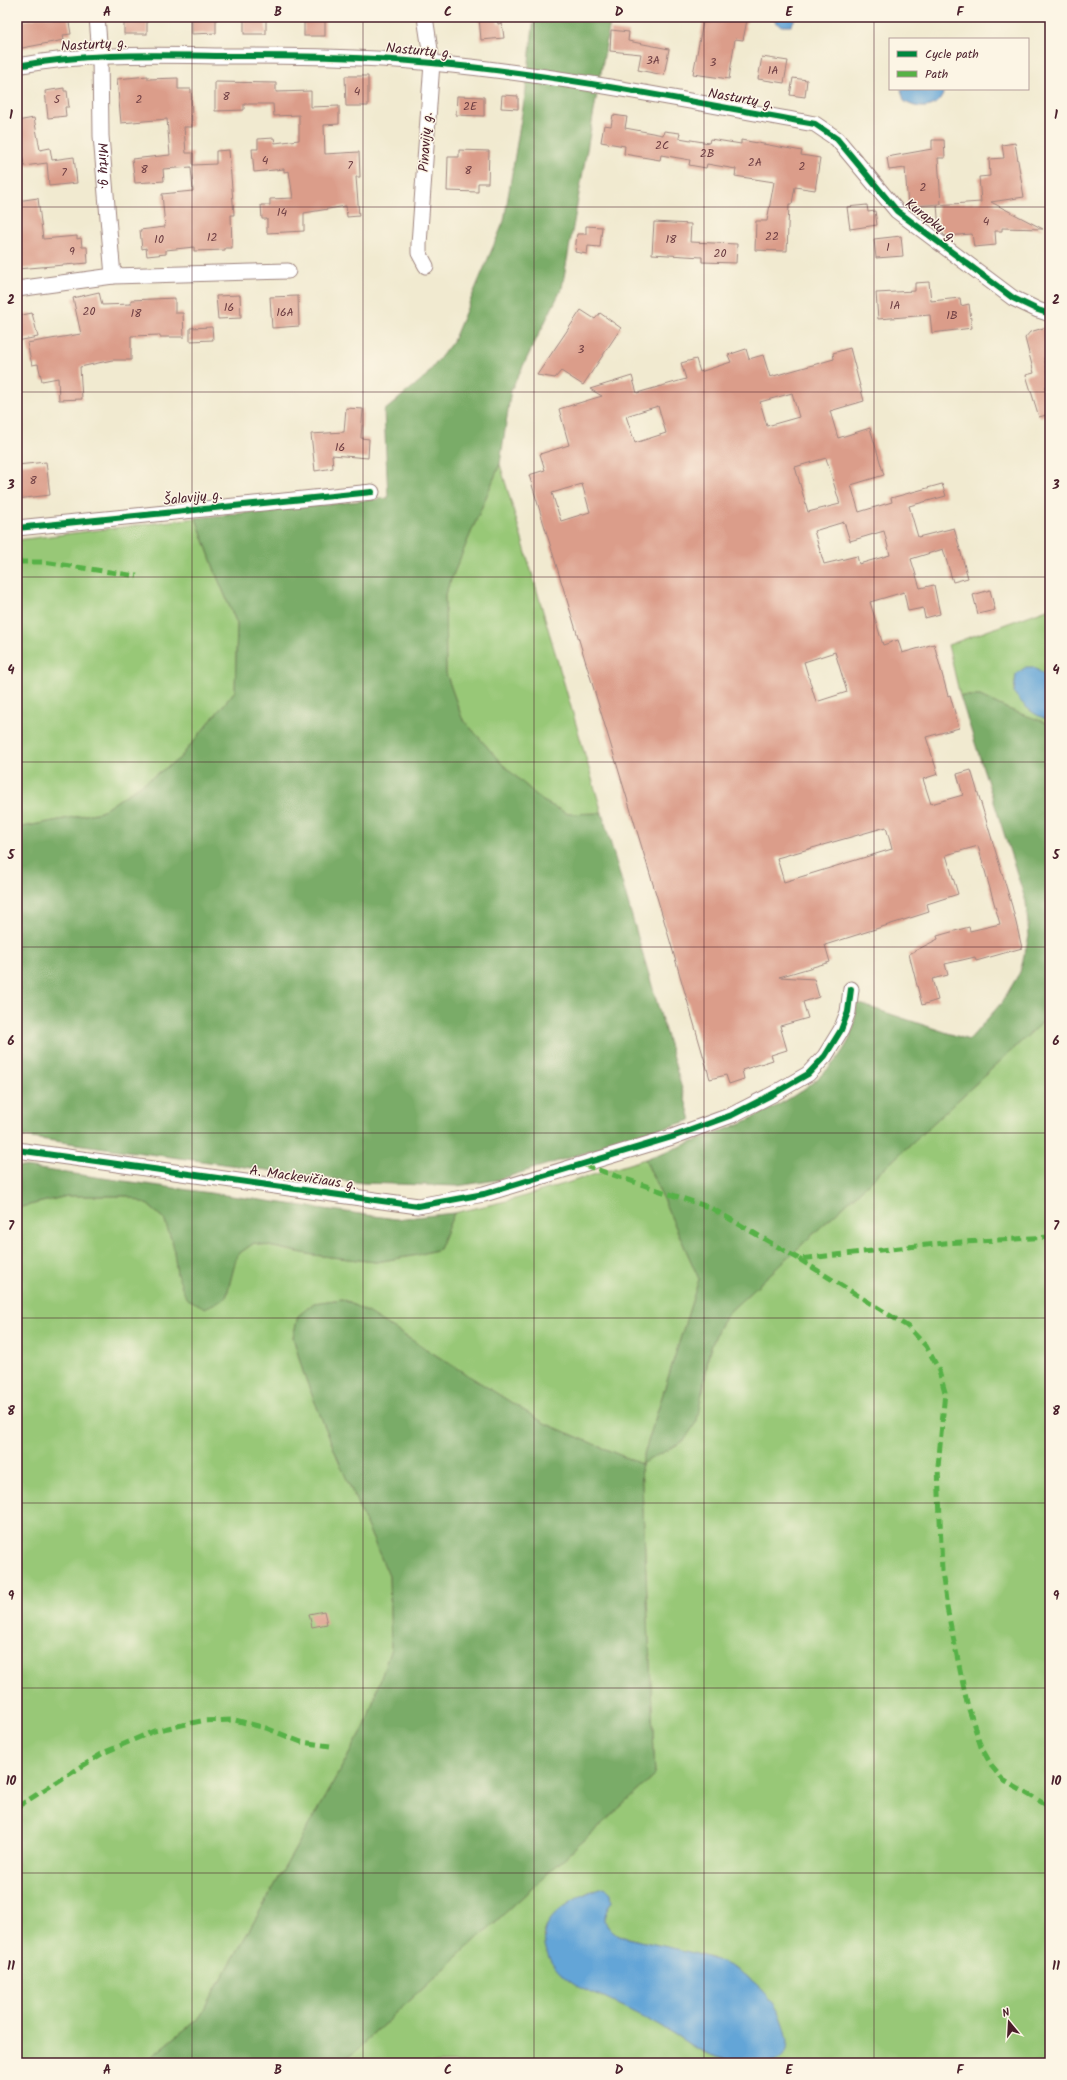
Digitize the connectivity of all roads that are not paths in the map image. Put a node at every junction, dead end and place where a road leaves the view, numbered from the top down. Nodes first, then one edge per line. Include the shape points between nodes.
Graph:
1 (97, 17) edge
2 (425, 17) edge
3 (100, 55) junction
4 (432, 63) junction
5 (17, 66) edge
6 (815, 124) joint
7 (426, 266) dead end
8 (288, 270) dead end
9 (113, 276) junction
10 (17, 289) edge
11 (1050, 314) edge
12 (372, 492) dead end
13 (17, 528) edge
14 (851, 990) dead end
15 (17, 1150) edge

1 - 3 street, Mirtų g.
2 - 4 street, Pinavijų g.
3 - 4 street, Nasturtų g. via 332,56
3 - 5 street, Nasturtų g. via 47,60
3 - 9 street, Mirtų g. via 102,136
4 - 6 street, Nasturtų g. via 547,77
4 - 7 street, Pinavijų g. via 419,244 419,253
6 - 11 street, Kurapkų g. via 837,139 897,211 1013,298
8 - 9 street
9 - 10 street
12 - 13 street, Šalavijų g.
14 - 15 street, A. Mackevičiaus g. via 848,1012 841,1030 825,1056 808,1074 776,1093 732,1114 672,1137 484,1194 418,1206

